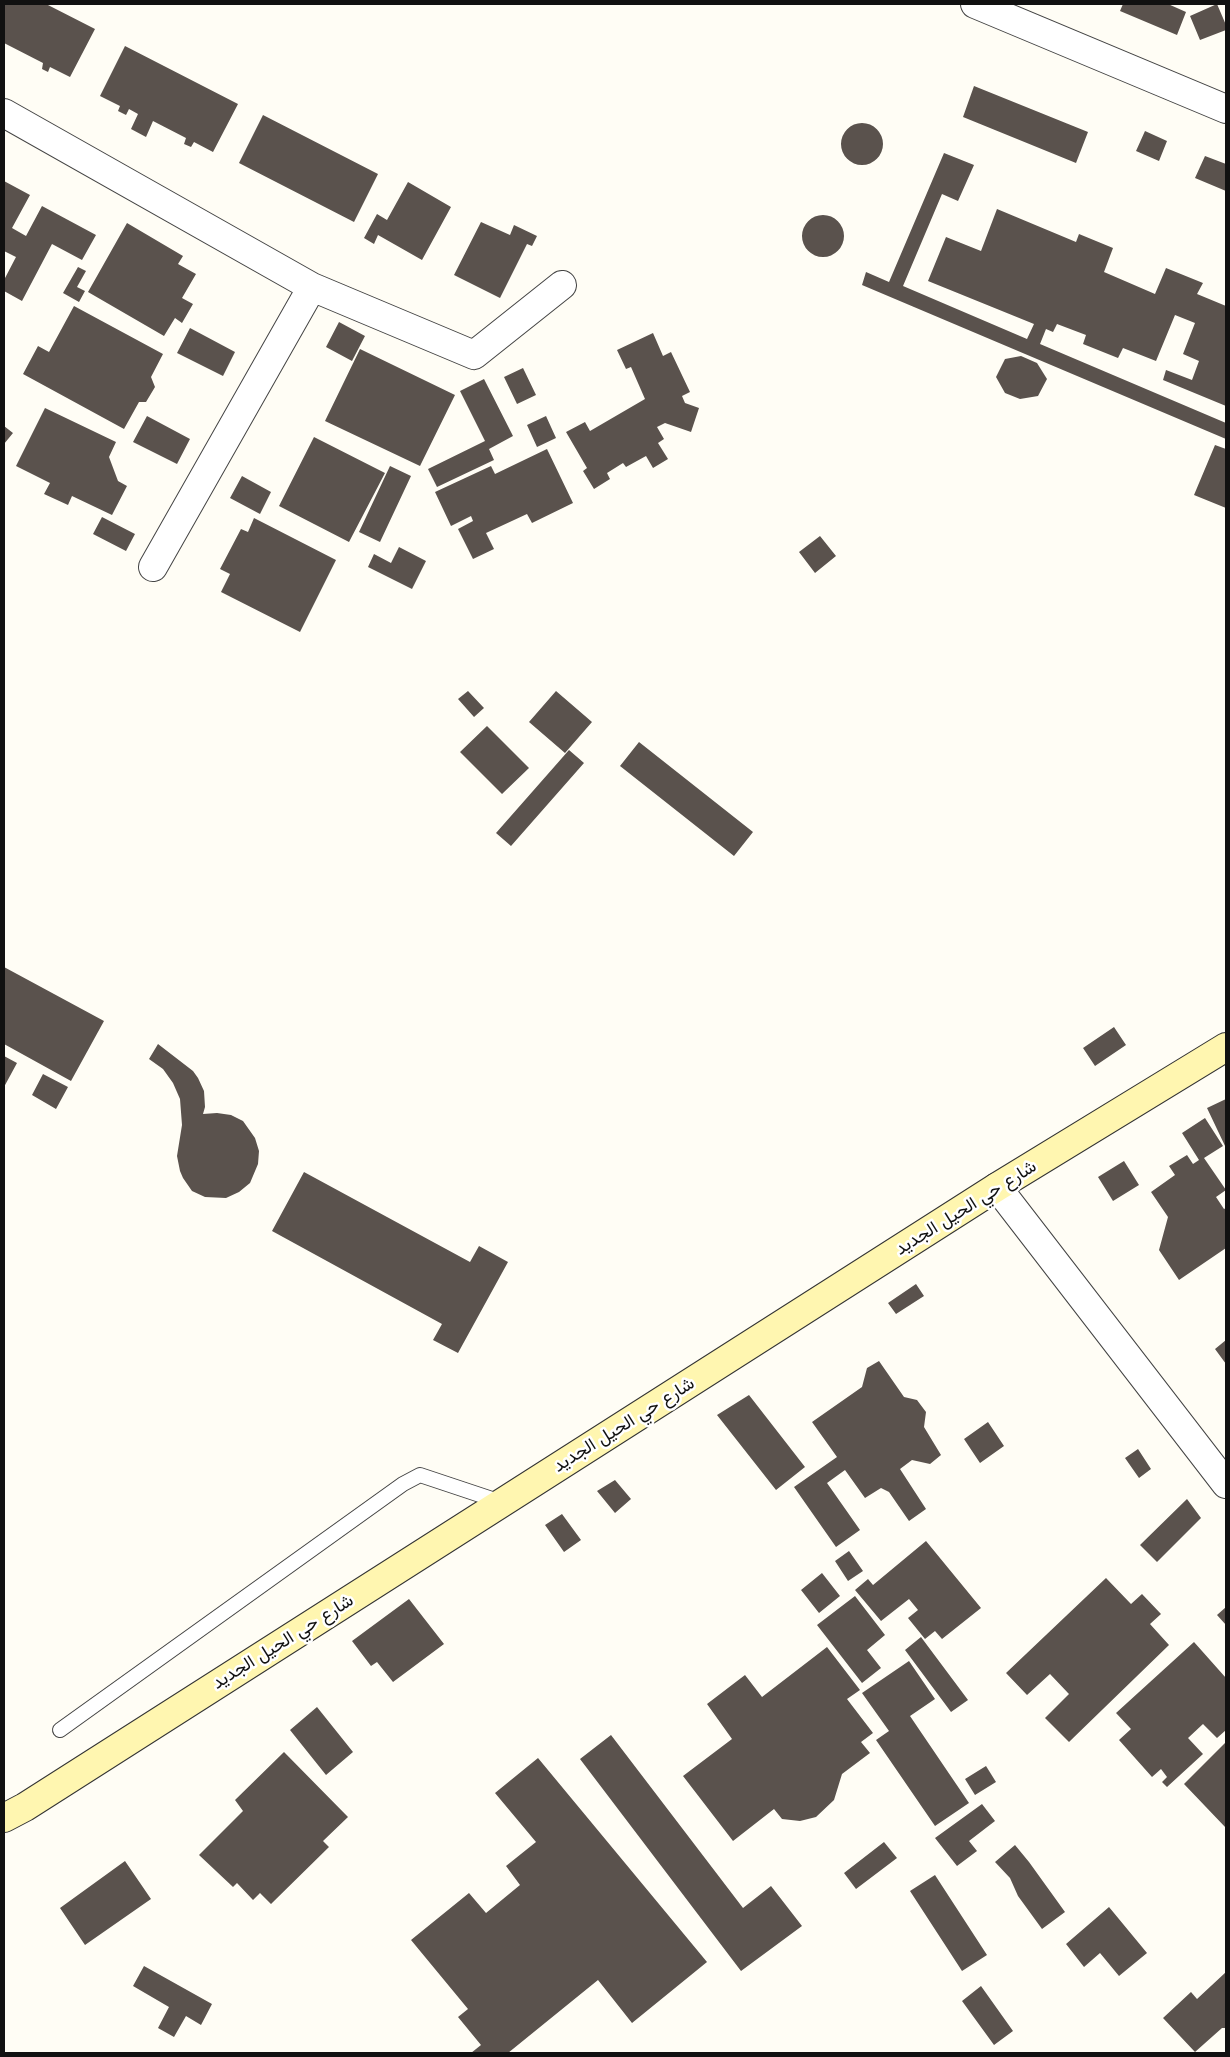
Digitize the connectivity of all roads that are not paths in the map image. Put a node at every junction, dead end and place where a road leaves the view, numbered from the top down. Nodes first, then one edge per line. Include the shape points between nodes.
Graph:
1 (975, 4) edge
2 (1226, 109) edge
3 (4, 113) edge
4 (562, 284) dead end
5 (312, 287) junction
6 (153, 566) dead end
7 (1226, 1047) edge
8 (997, 1187) junction
9 (1226, 1484) edge
10 (502, 1503) junction
11 (60, 1730) dead end
12 (14, 1812) edge
13 (4, 1829) edge

1 - 2 street
3 - 5 street
4 - 5 street via 474,355
5 - 6 street
7 - 8 street, شارع حي الحيل الجديد
8 - 9 street
8 - 10 street, شارع حي الحيل الجديد
10 - 11 lane via 420,1475
10 - 12 street, شارع حي الحيل الجديد
12 - 13 street, شارع حي الحيل الجديد

